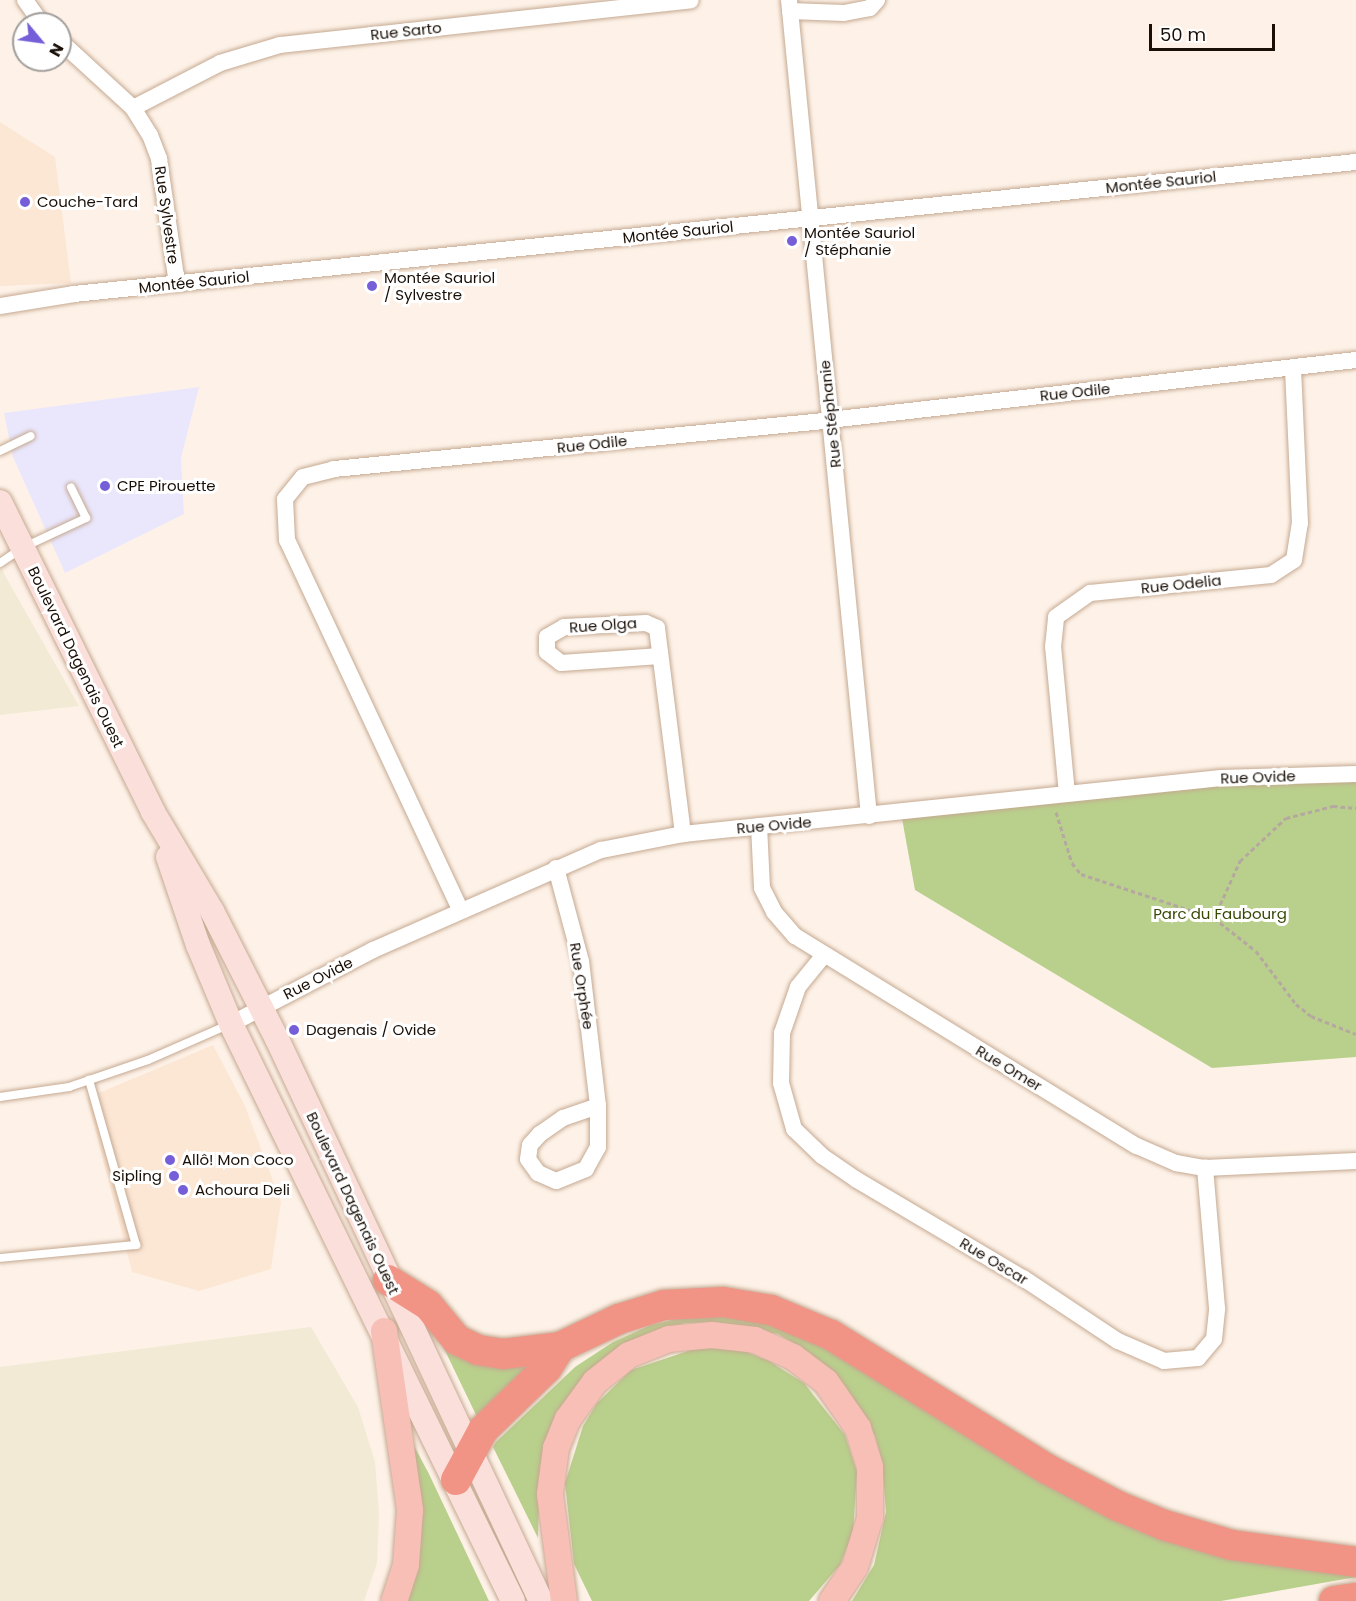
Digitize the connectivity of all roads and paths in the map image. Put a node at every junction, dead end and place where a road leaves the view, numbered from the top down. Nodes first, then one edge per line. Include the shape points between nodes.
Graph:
1 (691, 0) edge
2 (878, 0) edge
3 (789, 5) edge
4 (72, 52) edge
5 (133, 108) junction
6 (1356, 162) edge
7 (811, 218) junction
8 (177, 284) junction
9 (0, 306) edge
10 (1356, 360) edge
11 (1293, 368) junction
12 (830, 420) junction
13 (31, 436) dead end
14 (0, 451) edge
15 (71, 487) dead end
16 (0, 502) edge
17 (22, 548) junction
18 (0, 563) edge
19 (660, 656) junction
20 (1356, 774) edge
21 (1059, 795) junction
22 (1356, 808) edge
23 (153, 812) junction
24 (869, 816) junction
25 (759, 826) junction
26 (683, 834) junction
27 (556, 868) junction
28 (460, 909) junction
29 (1214, 918) junction
30 (824, 955) junction
31 (260, 1007) junction
32 (231, 1024) junction
33 (1356, 1034) edge
34 (89, 1080) junction
35 (0, 1097) edge
36 (598, 1107) junction
37 (1356, 1161) edge
38 (1205, 1168) junction
39 (0, 1258) edge
40 (388, 1281) junction
41 (384, 1331) junction
42 (560, 1347) junction
43 (469, 1452) junction
44 (456, 1480) junction
45 (1356, 1562) edge
46 (1356, 1598) edge
47 (394, 1601) edge
48 (513, 1601) edge
49 (541, 1601) edge
50 (564, 1601) edge
51 (832, 1601) edge
52 (1334, 1601) edge

1 - 5 street, Rue Sarto via 280,45 220,63
2 - 3 street, Rue Stéphanie via 870,8 844,13
3 - 7 street, Rue Stéphanie
4 - 5 street, Rue Sylvestre
5 - 8 street, Rue Sylvestre via 159,159
6 - 7 street, Montée Sauriol
7 - 8 street, Montée Sauriol
7 - 12 street, Rue Stéphanie
8 - 9 street, Montée Sauriol
10 - 11 street, Rue Odile
11 - 12 street, Rue Odile
11 - 21 street, Rue Odelia via 1300,523 1294,560 1270,575 1089,593 1056,617 1053,647
12 - 24 street, Rue Stéphanie
12 - 28 street, Rue Odile via 334,469 303,477 285,499 287,540
13 - 14 lane
15 - 17 lane via 86,518
16 - 17 main road, Boulevard Dagenais Ouest
17 - 18 lane
17 - 23 main road, Boulevard Dagenais Ouest
19 - 19 street, Rue Olga via 657,628 646,622 564,627 547,637 547,652 561,663
19 - 26 street, Rue Olga
20 - 21 street, Rue Ovide via 1221,778
21 - 24 street, Rue Ovide
21 - 29 path via 1072,863 1081,874
22 - 29 path via 1333,806 1286,818 1240,861
23 - 31 main road, Boulevard Dagenais Ouest via 212,911
23 - 32 main road, Boulevard Dagenais Ouest via 198,945
24 - 25 street, Rue Ovide
25 - 26 street, Rue Ovide
25 - 30 street, Rue Omer via 762,888 770,904 795,936
26 - 27 street, Rue Ovide via 601,850
27 - 28 street, Rue Ovide
27 - 36 street, Rue Orphée via 581,961
28 - 31 street, Rue Ovide
29 - 33 path via 1256,951 1296,1004 1311,1016
30 - 38 street, Rue Omer via 1137,1146 1176,1163
30 - 38 street, Rue Oscar via 798,987 782,1033 781,1083 794,1129 822,1156 857,1180 1023,1278 1118,1341 1164,1361 1198,1358 1215,1338 1217,1308
31 - 32 street, Rue Ovide
31 - 40 main road, Boulevard Dagenais Ouest
32 - 34 lane via 179,1048
32 - 41 main road, Boulevard Dagenais Ouest
34 - 35 lane
34 - 39 lane via 136,1245
36 - 36 street, Rue Orphée via 563,1118 540,1134 530,1145 528,1159 538,1173 556,1181 586,1169 598,1147
37 - 38 street, Rue Omer
40 - 42 highway via 428,1305 448,1332 478,1350 503,1354
40 - 43 main road, Boulevard Dagenais Ouest
41 - 44 main road, Boulevard Dagenais Ouest
41 - 47 main road via 410,1510 406,1564
42 - 43 highway via 547,1368 483,1430
42 - 45 highway via 619,1319 664,1305 723,1302 771,1310 824,1332 1047,1470 1164,1526 1232,1545
43 - 44 highway
43 - 49 main road, Boulevard Dagenais Ouest
44 - 48 main road, Boulevard Dagenais Ouest
46 - 52 highway
50 - 51 main road via 550,1494 556,1448 568,1419 595,1382 629,1355 669,1339 712,1335 755,1340 793,1357 830,1387 858,1428 870,1467 870,1518 855,1567

